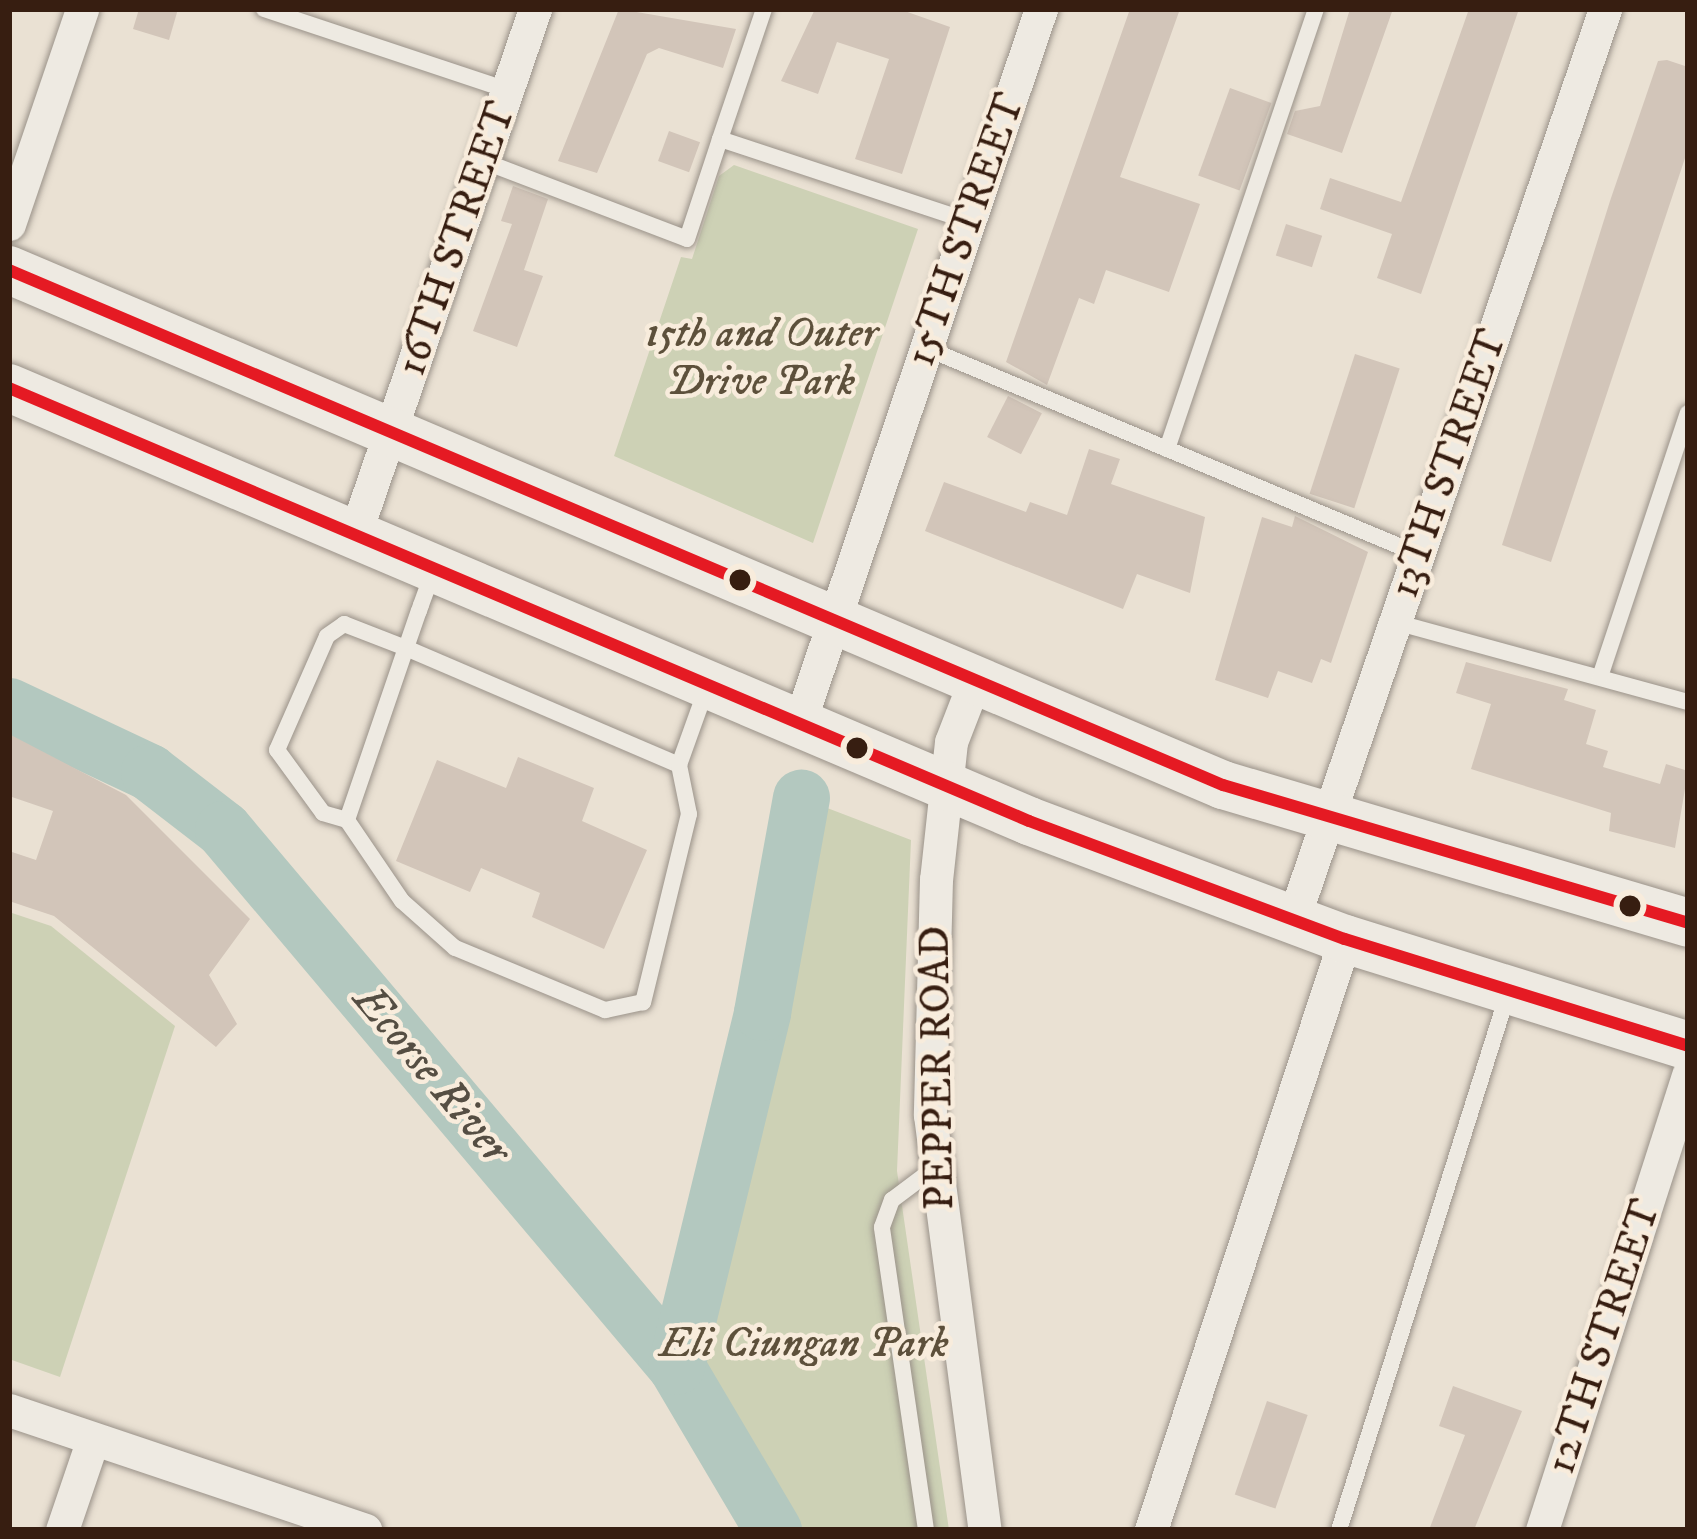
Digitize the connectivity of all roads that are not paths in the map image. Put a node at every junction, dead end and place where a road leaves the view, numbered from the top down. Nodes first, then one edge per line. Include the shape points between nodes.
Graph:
1 (82, 9) edge
2 (264, 9) edge
3 (535, 9) edge
4 (764, 9) edge
5 (1041, 9) edge
6 (1316, 9) edge
7 (1605, 9) edge
8 (308, 16) edge
9 (507, 90) junction
10 (720, 139) junction
11 (483, 161) junction
12 (968, 221) junction
13 (9, 224) edge
14 (9, 270) edge
15 (926, 349) junction
16 (9, 388) edge
17 (1688, 412) edge
18 (391, 433) junction
19 (1166, 449) junction
20 (354, 537) junction
21 (1418, 554) junction
22 (433, 570) junction
23 (835, 621) junction
24 (1395, 622) junction
25 (406, 648) junction
26 (1600, 677) junction
27 (975, 680) junction
28 (707, 686) junction
29 (1688, 701) edge
30 (799, 724) junction
31 (679, 765) junction
32 (946, 786) junction
33 (347, 820) junction
34 (1327, 820) junction
35 (1293, 920) junction
36 (1688, 923) edge
37 (1345, 939) junction
38 (1509, 990) junction
39 (1688, 1046) edge
40 (1688, 1075) edge
41 (932, 1170) junction
42 (9, 1411) edge
43 (93, 1439) junction
44 (62, 1530) edge
45 (365, 1530) edge
46 (926, 1530) edge
47 (985, 1530) edge
48 (1151, 1530) edge
49 (1339, 1530) edge
50 (1542, 1530) edge

1 - 13 street
2 - 8 lane
3 - 9 street, 16TH STREET
4 - 10 lane
5 - 12 street, 15TH STREET
6 - 19 lane
7 - 21 street, 13TH STREET
8 - 9 lane
9 - 11 street, 16TH STREET
10 - 11 lane via 687,239
10 - 12 lane
11 - 18 street, 16TH STREET
12 - 15 street, 15TH STREET
14 - 18 main road
15 - 19 lane
15 - 23 street, 15TH STREET
16 - 20 main road
17 - 26 lane
18 - 20 street, 16TH STREET
18 - 23 main road
19 - 21 lane
20 - 22 main road
21 - 24 street, 13TH STREET
22 - 25 lane
22 - 28 main road
23 - 27 main road
23 - 30 street, 15TH STREET
24 - 26 lane
24 - 34 street, 13TH STREET
25 - 31 lane
25 - 33 lane
25 - 33 lane via 353,627 327,636 277,750 323,813
26 - 29 lane
27 - 32 street, PEPPER ROAD
27 - 34 main road
28 - 30 main road
28 - 31 lane
30 - 32 main road
31 - 33 lane via 689,814 676,875 643,1002 622,1010 454,948 402,901
32 - 35 main road
32 - 41 street, PEPPER ROAD
34 - 35 street, 13TH STREET
34 - 36 main road
35 - 37 main road
37 - 38 main road
37 - 48 street
38 - 39 main road
38 - 49 lane
40 - 50 street, 12TH STREET
41 - 46 lane via 892,1200 883,1227
41 - 47 street, PEPPER ROAD
42 - 43 street
43 - 44 street
43 - 45 street

